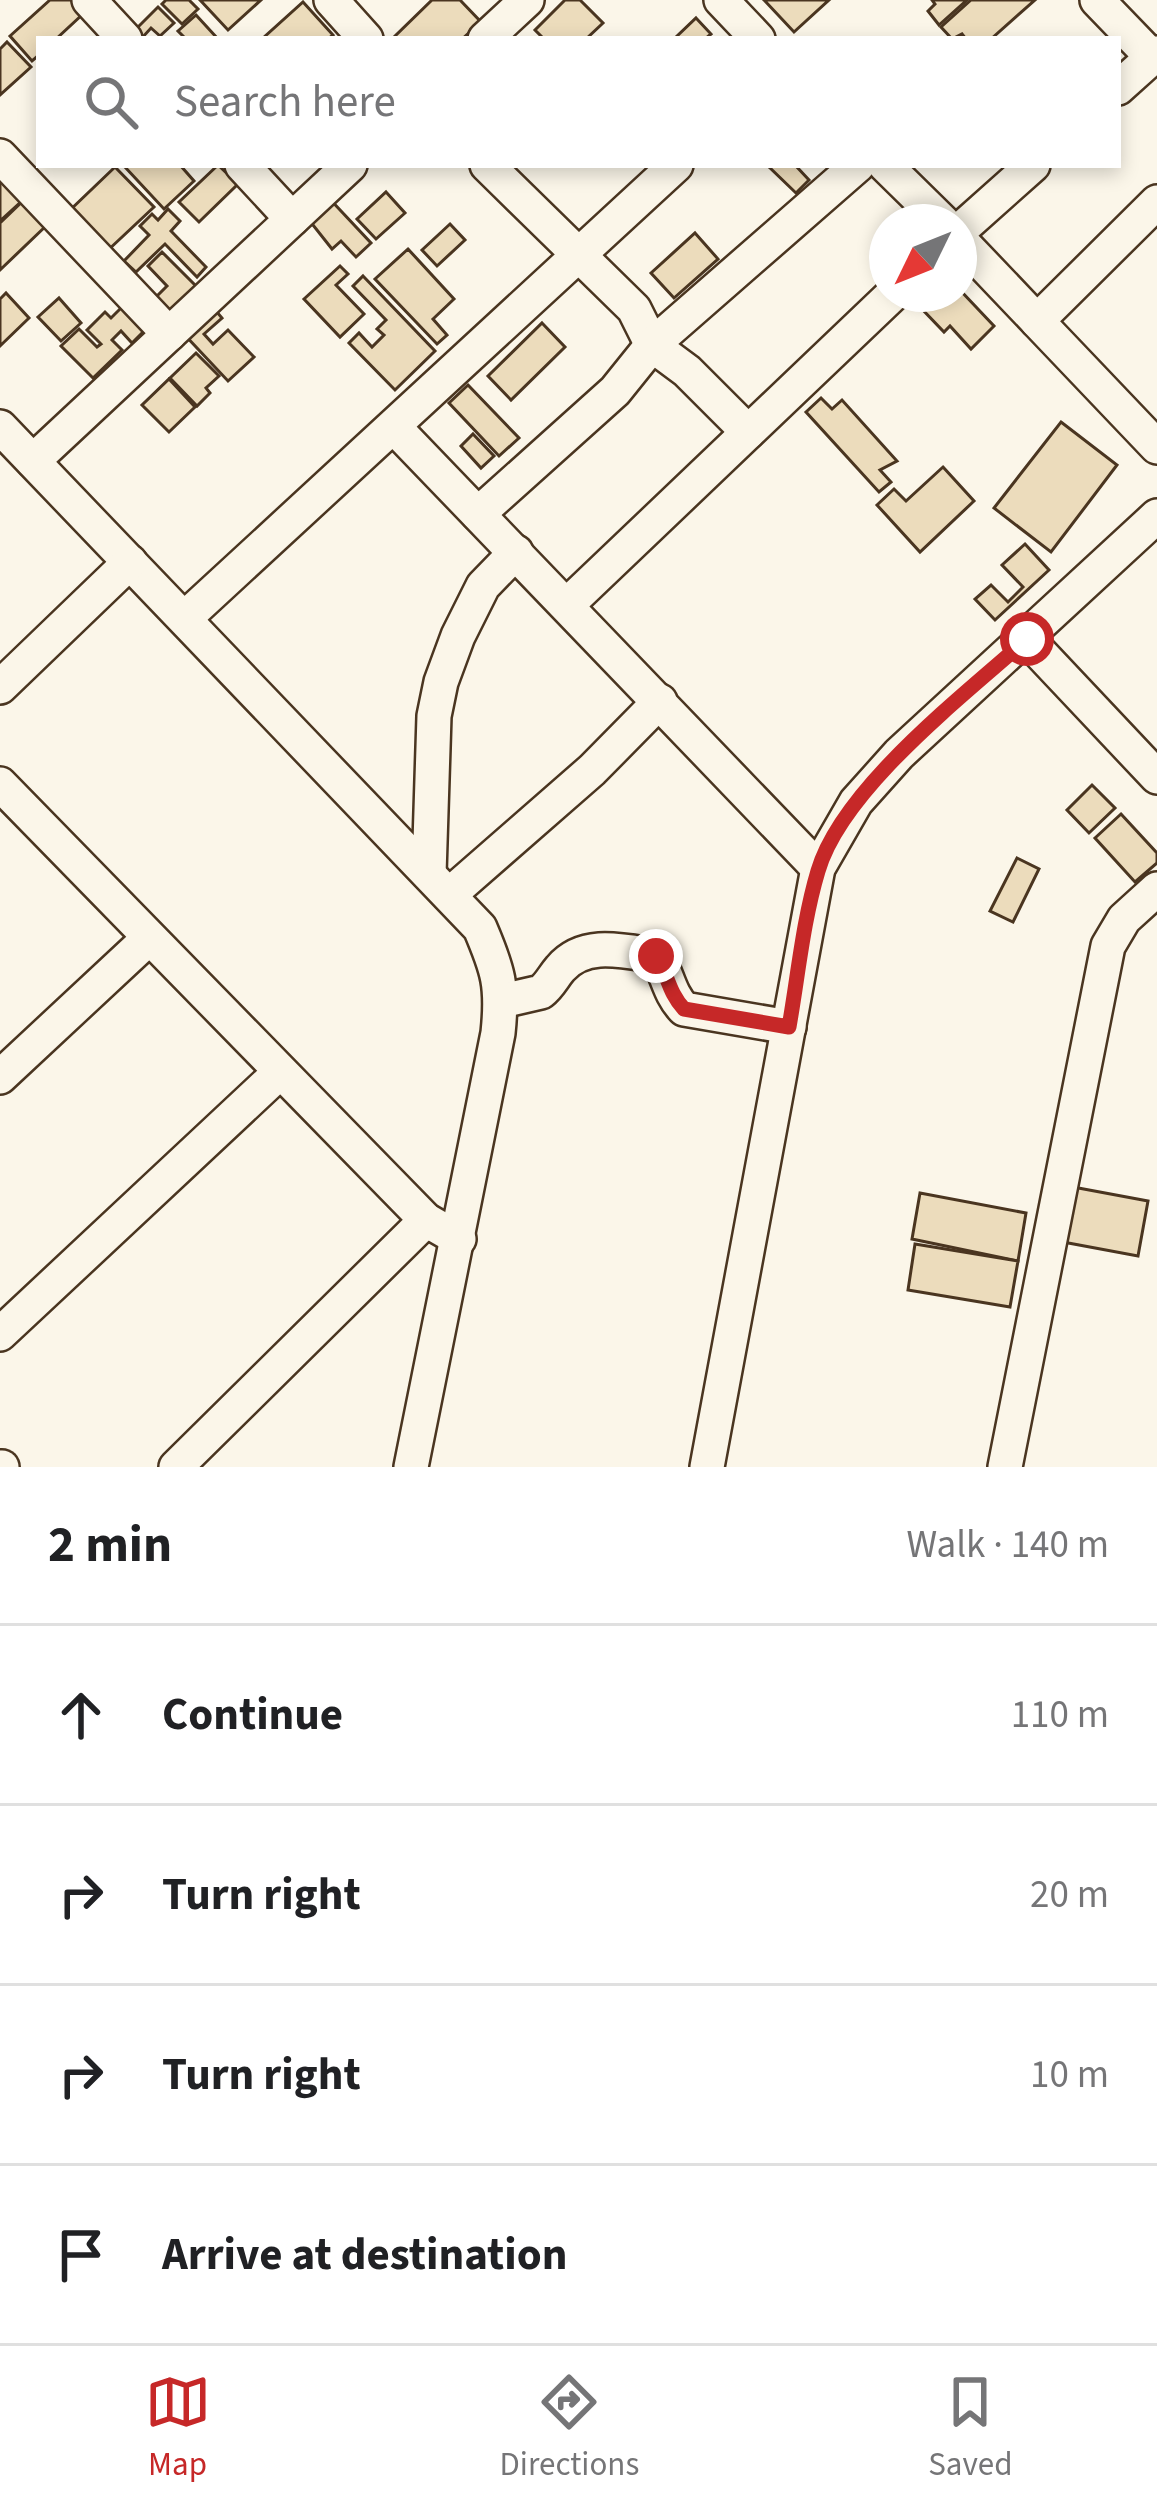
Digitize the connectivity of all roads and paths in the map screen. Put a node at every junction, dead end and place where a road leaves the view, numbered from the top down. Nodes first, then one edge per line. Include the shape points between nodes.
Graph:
1 (89, 0) edge
2 (331, 0) edge
3 (527, 0) edge
4 (721, 0) edge
5 (1097, 0) edge
6 (122, 36) edge
7 (363, 36) edge
8 (488, 36) edge
9 (755, 36) edge
10 (1155, 55) edge
11 (1121, 85) edge
12 (0, 156) edge
13 (245, 168) edge
14 (347, 168) edge
15 (490, 168) edge
16 (673, 168) edge
17 (855, 168) edge
18 (888, 168) edge
19 (1030, 168) edge
20 (1157, 202) edge
21 (925, 204) edge
22 (977, 218) edge
23 (292, 219) junction
24 (578, 254) junction
25 (977, 255) edge
26 (874, 312) edge
27 (1037, 321) junction
28 (169, 334) junction
29 (652, 345) junction
30 (395, 428) junction
31 (748, 432) junction
32 (1157, 447) edge
33 (13, 452) edge
34 (478, 514) junction
35 (1157, 516) edge
36 (1143, 545) edge
37 (516, 552) junction
38 (130, 562) junction
39 (567, 605) junction
40 (185, 618) junction
41 (1027, 639) junction
42 (0, 688) edge
43 (660, 701) junction
44 (1157, 777) edge
45 (0, 784) edge
46 (818, 868) junction
47 (440, 884) junction
48 (1157, 889) edge
49 (148, 939) junction
50 (502, 1000) junction
51 (789, 1027) junction
52 (280, 1072) junction
53 (0, 1077) edge
54 (426, 1220) junction
55 (459, 1239) junction
56 (0, 1334) edge
57 (176, 1467) edge
58 (411, 1467) edge
59 (707, 1467) edge
60 (1005, 1467) edge

1 - 6 street
2 - 7 street
3 - 8 street
4 - 9 street
5 - 10 street
10 - 11 street
12 - 28 street
13 - 23 street
14 - 23 street
15 - 24 street
16 - 24 street
17 - 29 street
18 - 21 street
19 - 22 street
20 - 27 street
23 - 28 street
24 - 29 street via 634,309
24 - 30 street
25 - 27 street
26 - 31 street
27 - 32 street
28 - 33 street
29 - 31 street
29 - 34 street via 615,392
30 - 34 street
30 - 40 street
31 - 39 street
33 - 38 street
34 - 37 street
35 - 36 street
36 - 41 street
37 - 39 street
37 - 47 street via 483,586 458,636 434,716
38 - 40 street
38 - 42 street
39 - 43 street
40 - 47 street
41 - 44 street
41 - 46 street via 899,754 856,802
43 - 46 street
43 - 47 street via 592,770
45 - 49 street
46 - 51 street
47 - 50 street via 480,928
48 - 60 street via 1108,946
49 - 52 street
49 - 53 street
50 - 51 street via 542,992 583,951 607,950 656,956 684,1009
50 - 55 street
51 - 59 street
52 - 54 street
52 - 56 street
54 - 55 street
54 - 57 street
55 - 58 street

